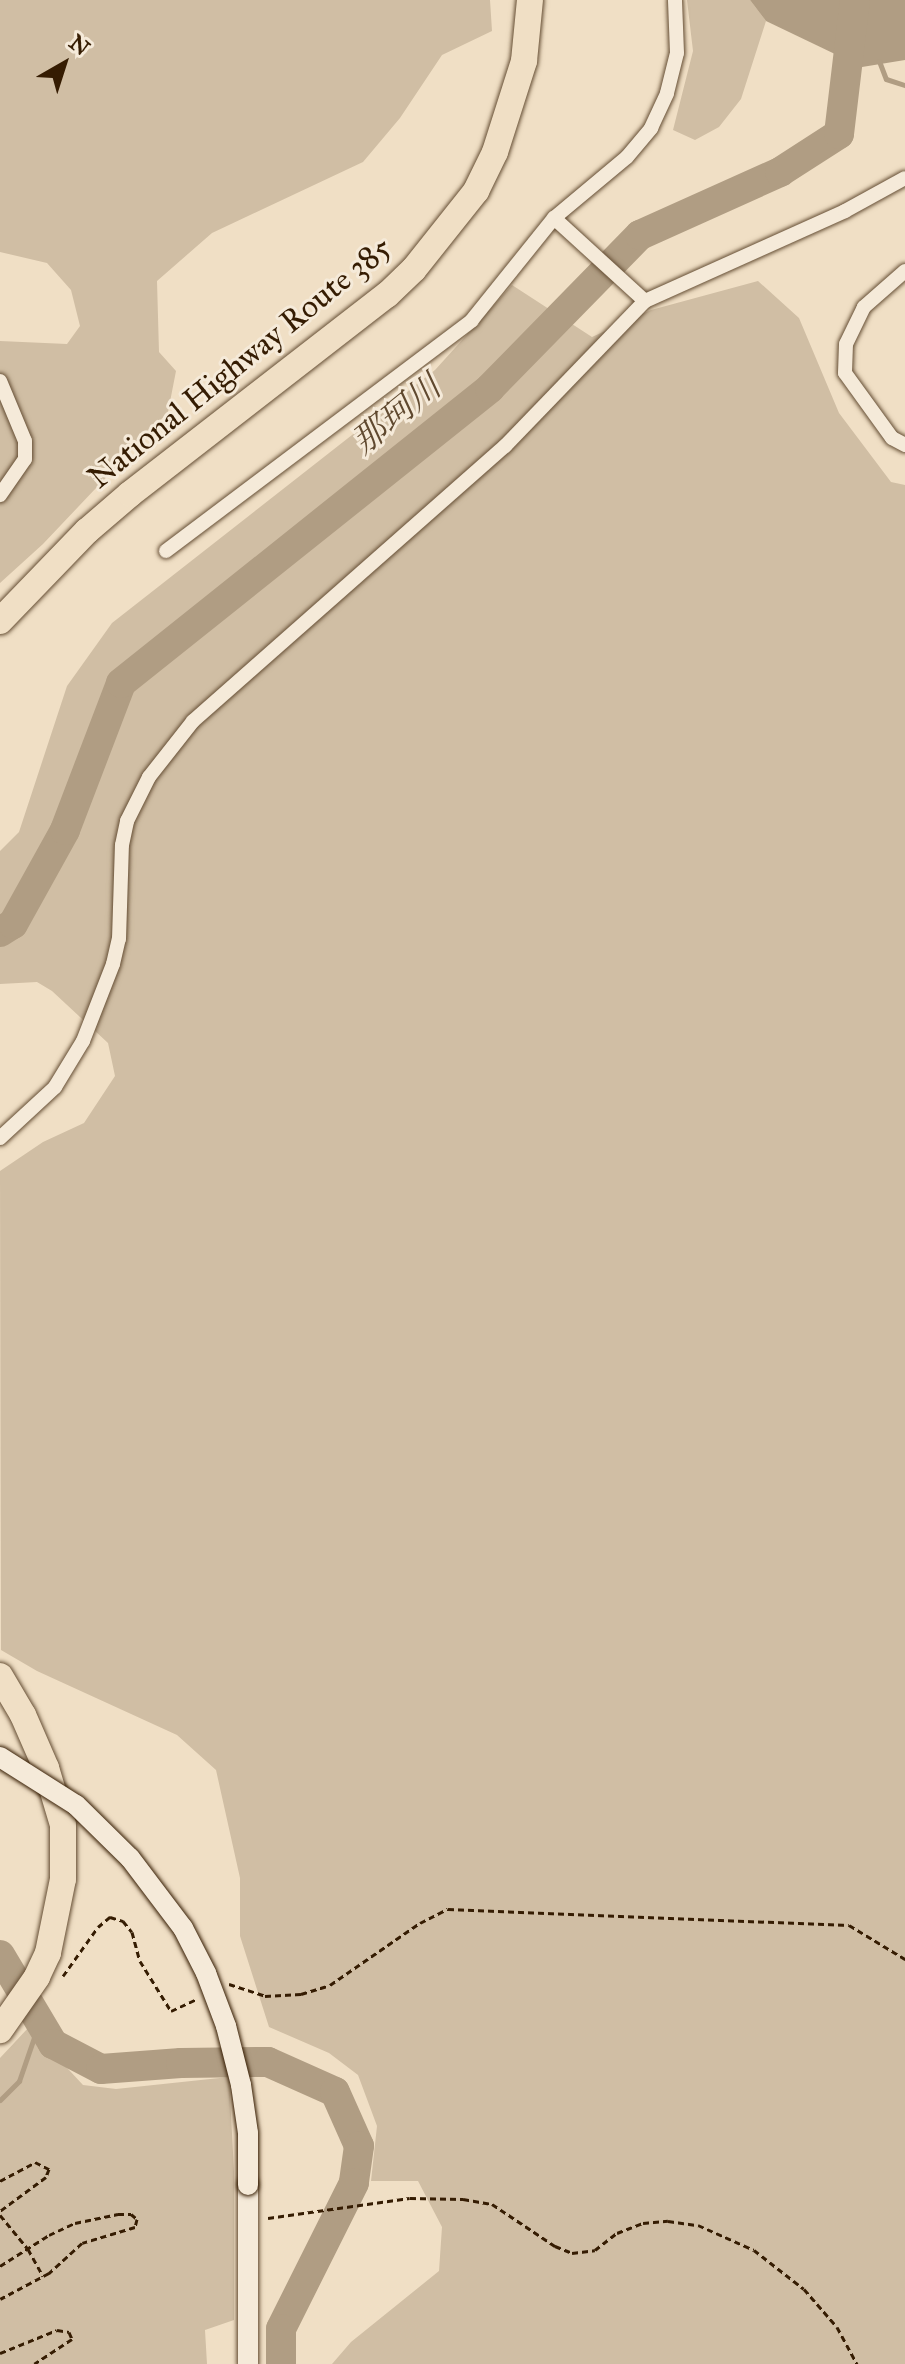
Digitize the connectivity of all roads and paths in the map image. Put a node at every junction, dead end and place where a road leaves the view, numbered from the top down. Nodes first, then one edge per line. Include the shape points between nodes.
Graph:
1 (530, 0) edge
2 (675, 0) edge
3 (905, 178) edge
4 (554, 218) junction
5 (905, 271) edge
6 (645, 301) junction
7 (0, 381) edge
8 (905, 445) edge
9 (0, 495) edge
10 (166, 551) dead end
11 (0, 621) edge
12 (0, 1138) edge
13 (0, 1676) edge
14 (0, 1757) edge
15 (905, 1959) edge
16 (37, 1977) junction
17 (218, 1989) dead end
18 (206, 1995) dead end
19 (5, 2024) edge
20 (0, 2181) edge
21 (0, 2213) edge
22 (283, 2218) dead end
23 (28, 2249) junction
24 (0, 2266) edge
25 (43, 2276) junction
26 (0, 2299) edge
27 (0, 2353) edge
28 (34, 2364) edge
29 (248, 2364) edge
30 (857, 2364) edge

1 - 11 highway, National Highway Route 385 via 524,61 495,152 476,191 414,269 130,494
2 - 4 street via 677,53 651,128 627,157
3 - 6 street via 845,211
4 - 6 street
4 - 10 street via 472,320
5 - 8 street via 864,307 846,344 845,373 892,438
6 - 12 street via 505,446 193,721 167,750 127,821 119,939 83,1041 55,1087
7 - 9 street via 25,441 25,459
13 - 16 highway via 46,1768 63,1825 57,1919
14 - 29 main road, bridge via 76,1805 130,1858 183,1928 206,1973 230,2041 248,2133
15 - 17 path via 849,1925 448,1909 330,1985 301,1994 265,1996 230,1984
16 - 18 path via 60,1979 110,1917 123,1921 132,1932 140,1961 171,2011
16 - 19 highway
20 - 21 path via 35,2162 49,2169
21 - 23 path
22 - 30 path via 410,2198 463,2199 492,2204 572,2253 595,2250 617,2233 643,2223 698,2225 754,2250 804,2289 837,2327
23 - 24 path
23 - 25 path
23 - 25 path via 75,2223 118,2214 137,2219 135,2227 82,2243
25 - 26 path
27 - 28 path via 57,2330 69,2332 72,2339

